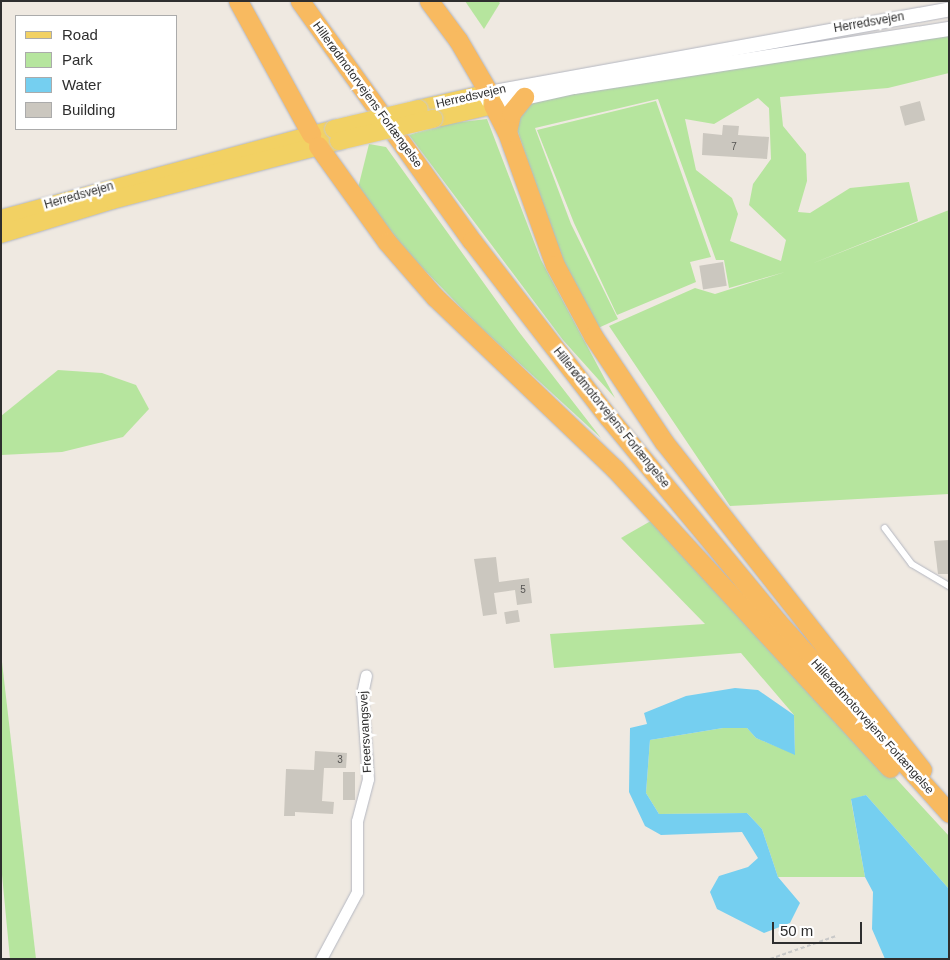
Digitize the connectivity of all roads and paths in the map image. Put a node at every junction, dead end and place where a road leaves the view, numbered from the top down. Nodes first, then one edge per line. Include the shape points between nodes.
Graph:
1 (238, 1) edge
2 (300, 1) edge
3 (429, 1) edge
4 (949, 8) edge
5 (949, 29) edge
6 (524, 97) junction
7 (491, 99) junction
8 (507, 132) junction
9 (315, 140) junction
10 (1, 218) edge
11 (1, 234) edge
12 (885, 528) dead end
13 (949, 586) edge
14 (366, 675) dead end
15 (948, 815) edge
16 (836, 936) dead end
17 (321, 959) edge
18 (770, 959) edge

1 - 9 highway
2 - 15 highway, Hillerødmotorvejens Forlængelse via 472,241 610,418 777,621
3 - 7 highway via 458,40
4 - 7 street, Herredsvejen
5 - 6 street, Herredsvejen via 833,44
6 - 7 street, Herredsvejen
6 - 8 highway via 511,113
7 - 8 highway
7 - 9 main road, Herredsvejen, bridge
8 - 15 highway via 555,265 594,336 664,442 912,754
9 - 10 main road, Herredsvejen
9 - 11 main road, Herredsvejen
9 - 15 highway via 387,242 435,296 615,469 926,806
12 - 13 lane via 912,564
14 - 17 street, Freersvangsvej via 362,694 368,779 357,822 357,892
16 - 18 path

